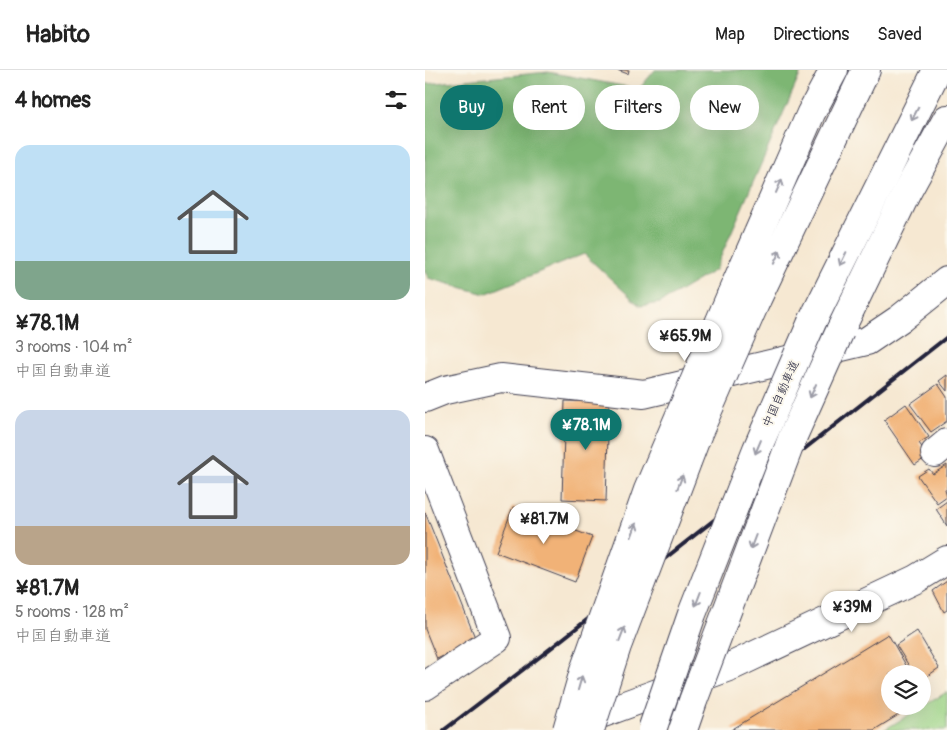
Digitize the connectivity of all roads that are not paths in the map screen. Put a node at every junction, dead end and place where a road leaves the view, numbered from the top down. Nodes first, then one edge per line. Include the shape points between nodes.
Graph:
1 (834, 70) edge
2 (866, 70) edge
3 (937, 70) edge
4 (947, 119) edge
5 (947, 281) edge
6 (743, 298) junction
7 (425, 398) edge
8 (425, 451) edge
9 (947, 560) edge
10 (425, 686) edge
11 (556, 730) edge
12 (567, 730) edge
13 (590, 730) edge
14 (653, 730) edge
15 (683, 730) edge

6 -> 1 main road via 811,113
6 -> 2 main road
3 -> 14 main road, 中国自動車道, bridge via 812,322 692,614
4 -> 15 main road, bridge via 907,192 793,436
5 - 7 main road via 867,341 644,394 501,378 445,390
12 -> 6 main road, bridge via 584,670 648,490
13 -> 6 main road, bridge via 617,646 695,443
8 - 10 main road via 497,638
9 - 11 main road via 916,579 734,665

